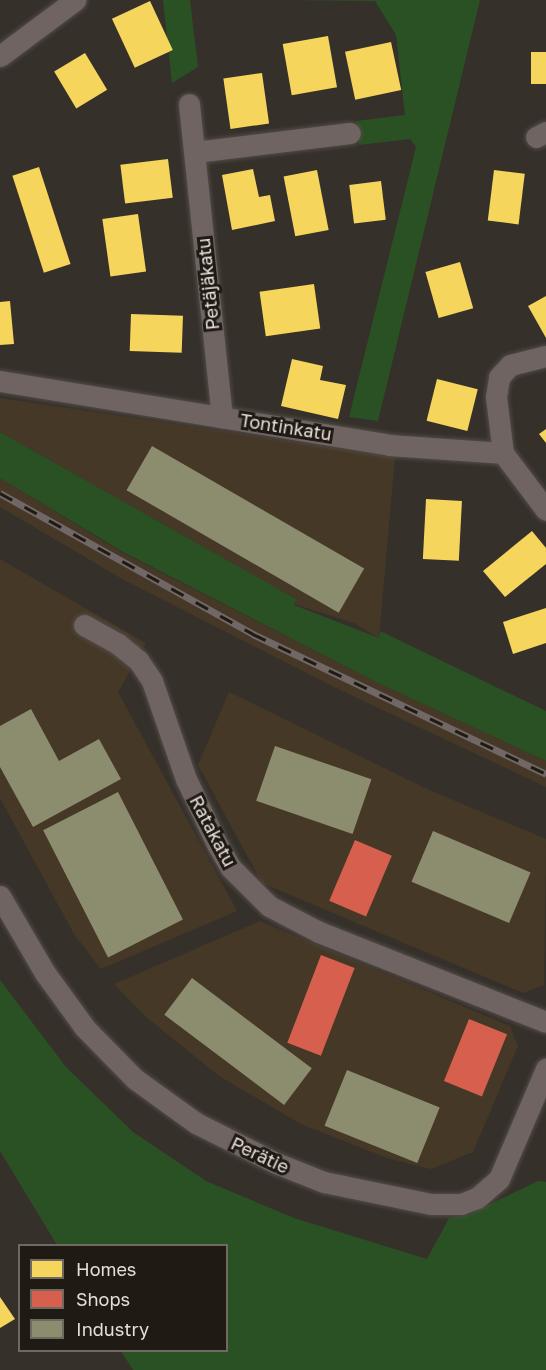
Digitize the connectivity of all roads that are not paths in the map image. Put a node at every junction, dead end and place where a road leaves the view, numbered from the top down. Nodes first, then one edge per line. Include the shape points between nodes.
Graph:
1 (75, 0) edge
2 (0, 56) edge
3 (189, 104) dead end
4 (350, 133) dead end
5 (195, 152) junction
6 (546, 356) edge
7 (0, 381) edge
8 (222, 417) junction
9 (503, 453) junction
10 (546, 510) edge
11 (84, 625) dead end
12 (0, 896) edge
13 (546, 1022) edge
14 (546, 1069) edge

1 - 2 street
3 - 5 street, Petäjäkatu
4 - 5 street
5 - 8 street, Petäjäkatu
6 - 9 street via 510,365 499,377 497,415
7 - 8 street, Tontinkatu
8 - 9 street, Tontinkatu via 389,445
9 - 10 street
11 - 13 street, Ratakatu via 138,660 152,681 186,779 217,844 231,868 269,906 319,932
12 - 14 street, Perätie via 45,973 85,1028 135,1079 205,1128 324,1182 431,1204 461,1204 477,1198 499,1179

